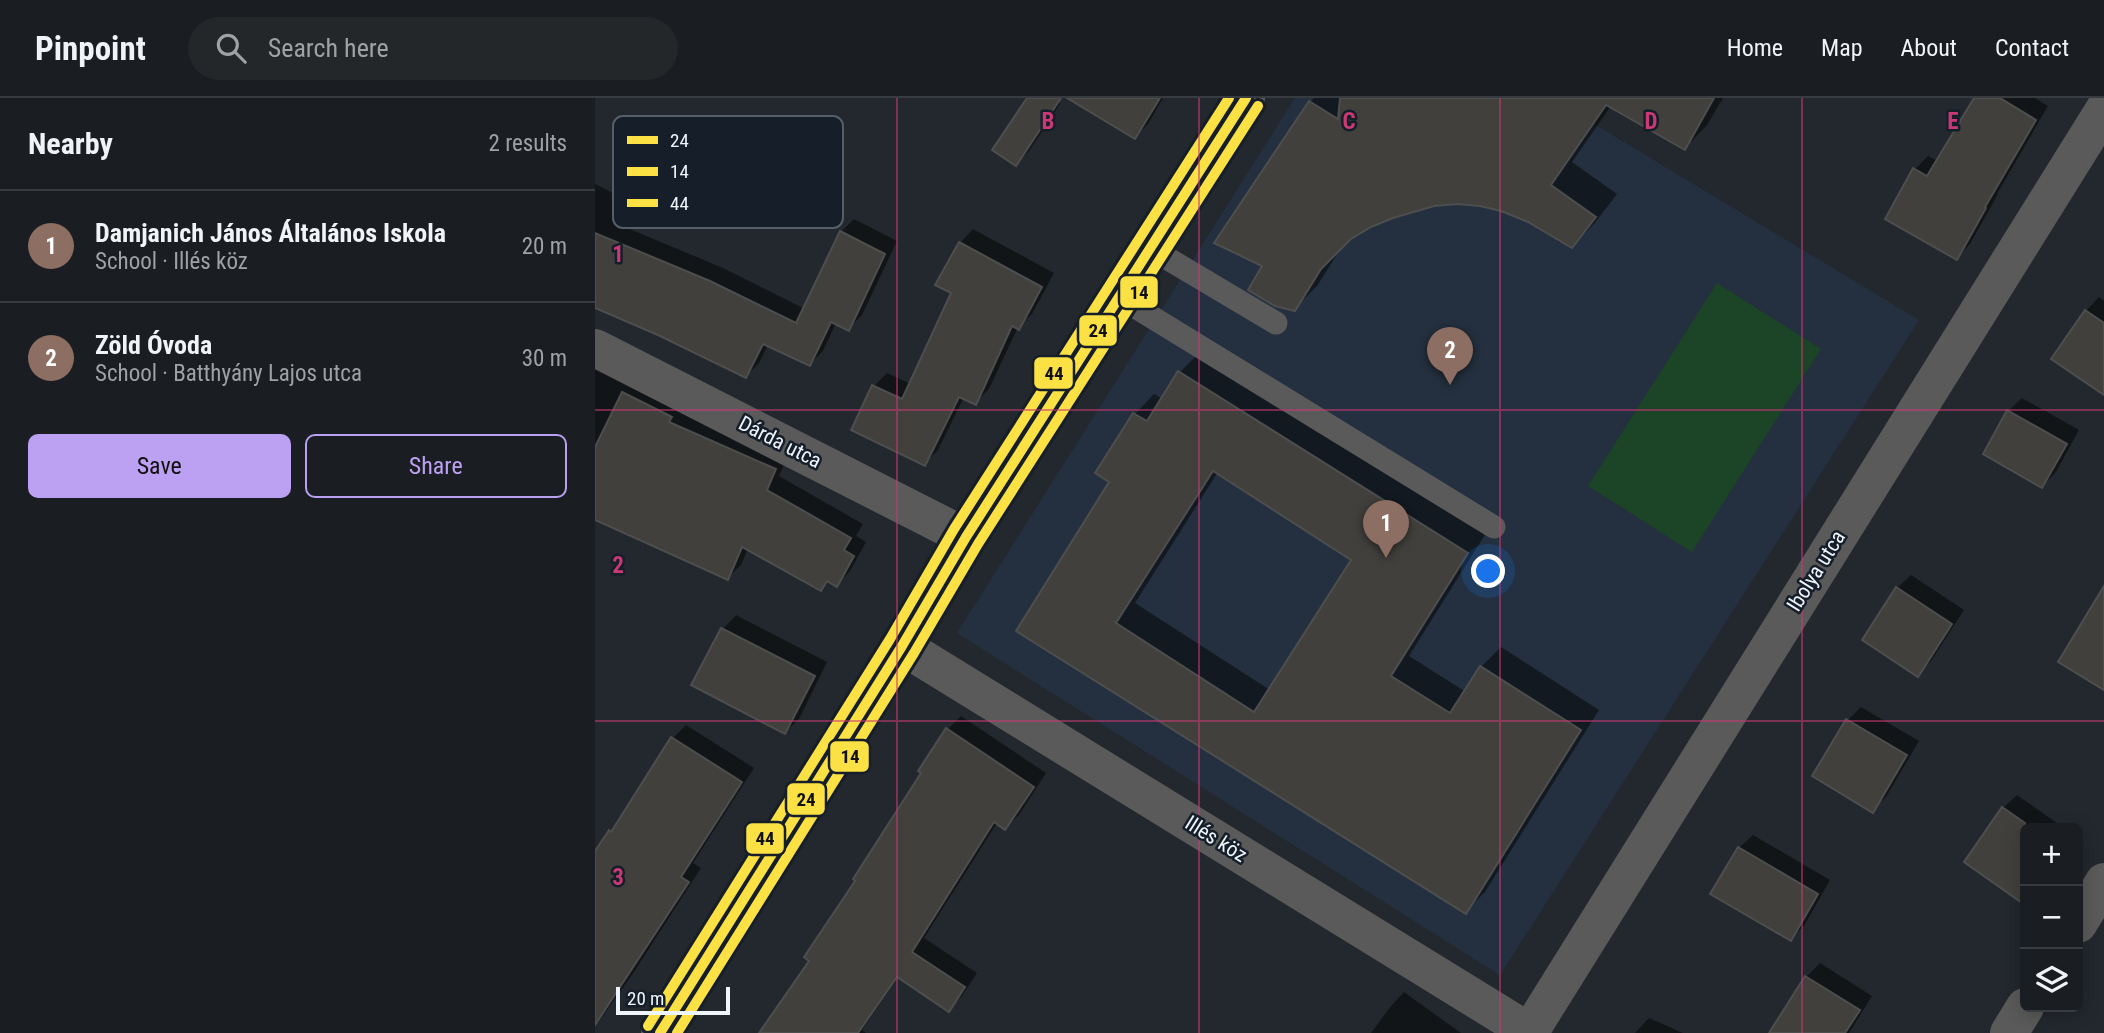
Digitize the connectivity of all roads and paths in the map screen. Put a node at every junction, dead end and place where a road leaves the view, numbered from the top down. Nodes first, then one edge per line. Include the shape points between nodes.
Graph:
1 (1246, 98) edge
2 (2104, 110) edge
3 (1150, 248) junction
4 (1119, 297) junction
5 (1276, 323) dead end
6 (595, 348) edge
7 (1494, 527) dead end
8 (966, 537) junction
9 (902, 646) junction
10 (2104, 882) edge
11 (2083, 916) edge
12 (2022, 1012) edge
13 (660, 1033) edge
14 (1529, 1033) edge
15 (2009, 1033) edge

1 - 3 street
2 - 14 street, Ibolya utca
3 - 4 street
3 - 5 lane
4 - 7 lane
4 - 8 street
6 - 8 street, Dárda utca
8 - 9 street
9 - 13 street
9 - 14 street, Illés köz
10 - 11 street
12 - 15 street

